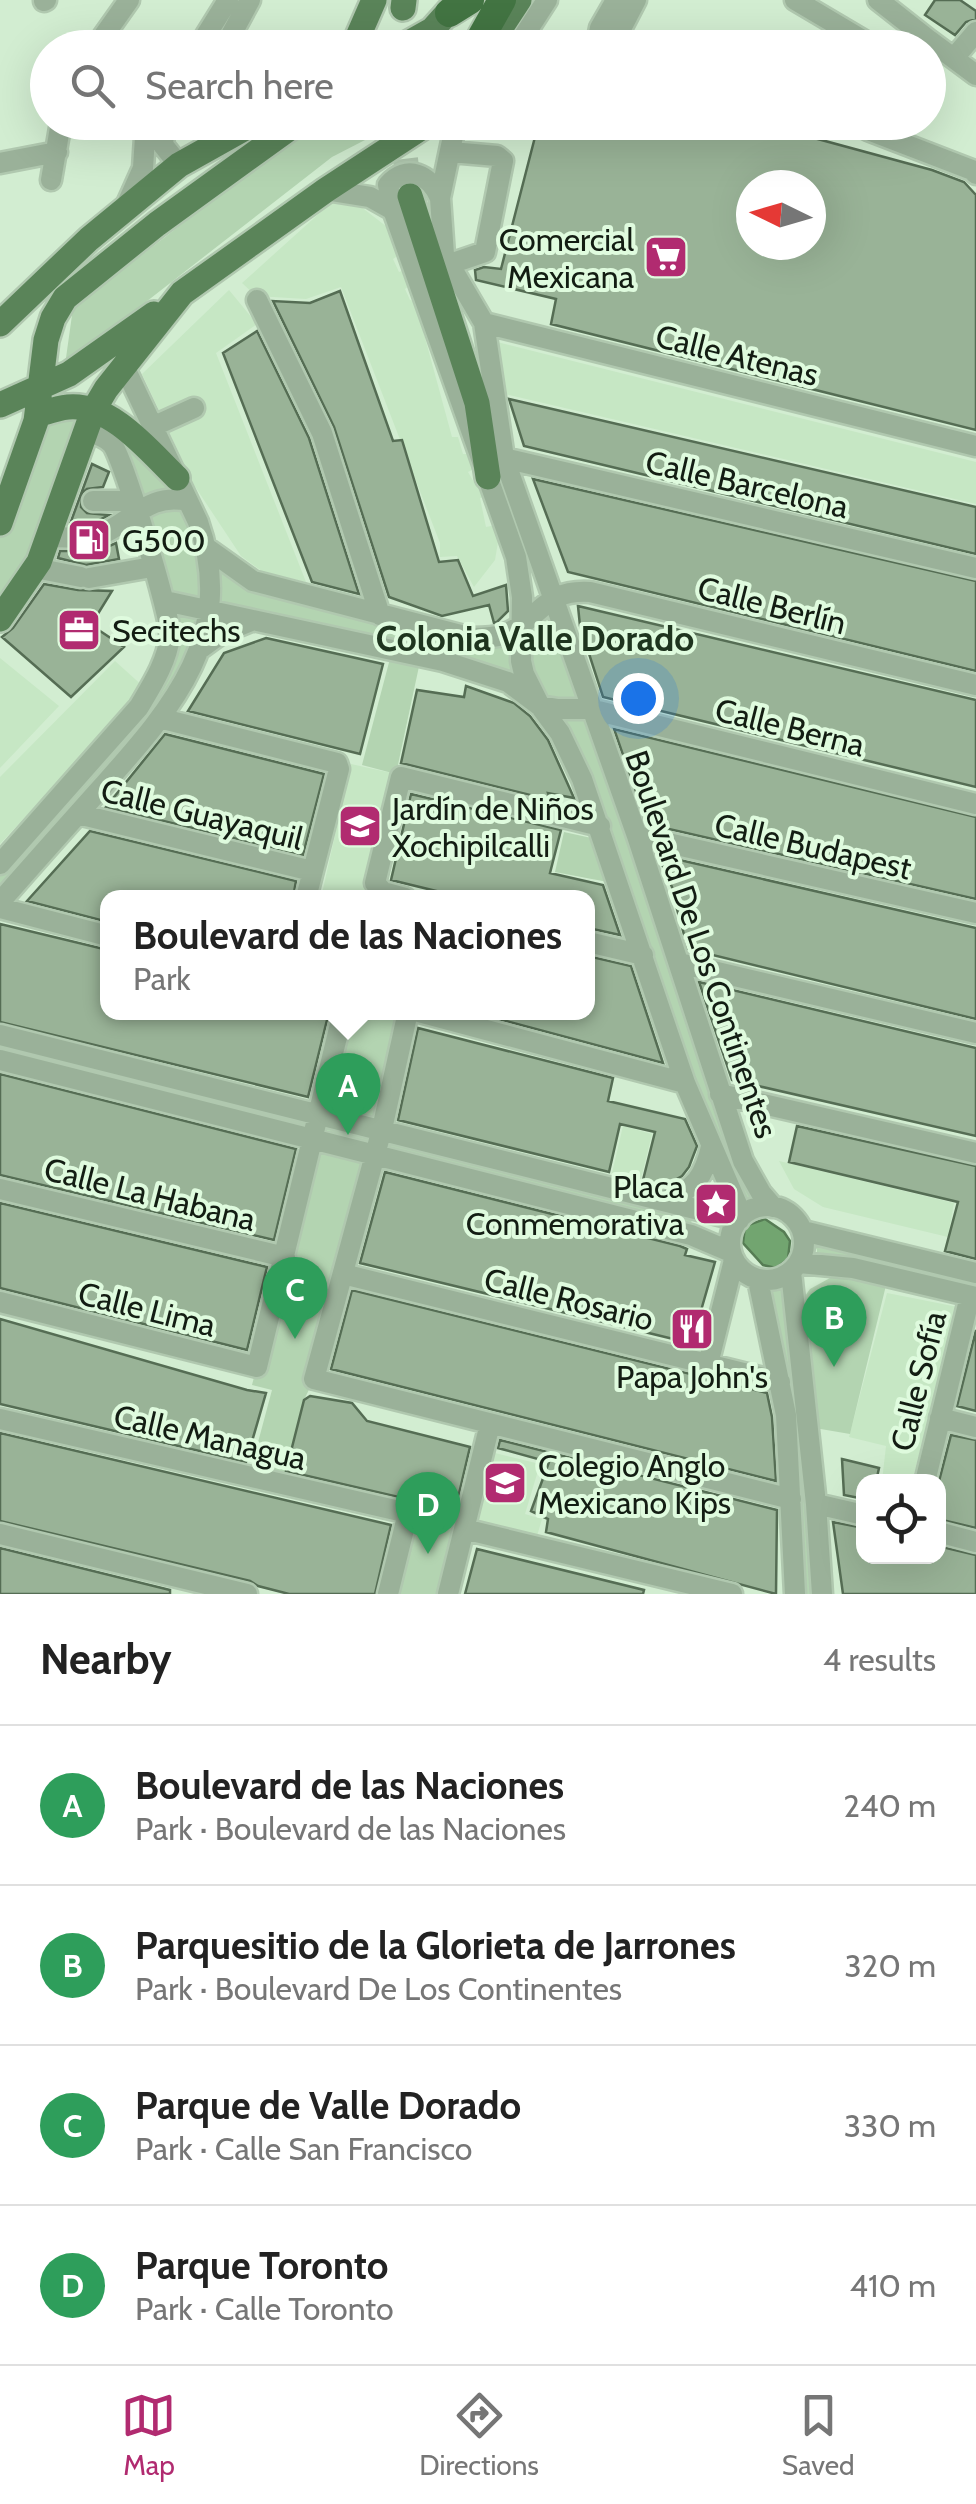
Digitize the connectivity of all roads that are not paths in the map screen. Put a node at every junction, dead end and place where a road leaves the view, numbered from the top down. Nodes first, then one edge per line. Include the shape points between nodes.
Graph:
1 (130, 0) edge
2 (228, 0) edge
3 (250, 0) edge
4 (374, 0) edge
5 (502, 0) edge
6 (518, 0) edge
7 (547, 0) edge
8 (616, 0) edge
9 (636, 0) edge
10 (795, 0) edge
11 (878, 0) edge
12 (459, 4) edge
13 (905, 8) edge
14 (108, 30) edge
15 (209, 30) edge
16 (234, 30) edge
17 (361, 30) edge
18 (432, 30) edge
19 (485, 30) edge
20 (499, 30) edge
21 (528, 30) edge
22 (600, 30) edge
23 (620, 30) edge
24 (846, 30) edge
25 (918, 30) edge
26 (976, 32) edge
27 (946, 54) edge
28 (954, 58) junction
29 (976, 75) edge
30 (58, 140) edge
31 (155, 140) edge
32 (163, 140) edge
33 (201, 140) edge
34 (273, 140) edge
35 (402, 140) edge
36 (453, 140) edge
37 (895, 140) edge
38 (57, 152) junction
39 (451, 152) junction
40 (162, 153) junction
41 (0, 163) edge
42 (975, 170) edge
43 (52, 180) dead end
44 (326, 190) junction
45 (440, 198) junction
46 (402, 203) junction
47 (126, 208) junction
48 (447, 265) junction
49 (182, 293) junction
50 (257, 300) dead end
51 (484, 323) junction
52 (0, 324) edge
53 (124, 366) junction
54 (42, 388) junction
55 (0, 405) edge
56 (194, 408) dead end
57 (37, 415) junction
58 (89, 421) junction
59 (152, 427) junction
60 (976, 446) edge
61 (496, 467) junction
62 (183, 490) junction
63 (81, 500) junction
64 (136, 508) junction
65 (0, 523) edge
66 (48, 538) junction
67 (208, 549) junction
68 (152, 567) junction
69 (35, 568) junction
70 (976, 568) edge
71 (554, 596) junction
72 (165, 601) junction
73 (208, 609) junction
74 (380, 615) junction
75 (0, 619) edge
76 (251, 622) junction
77 (523, 622) junction
78 (200, 649) junction
79 (976, 685) edge
80 (540, 706) junction
81 (590, 708) junction
82 (162, 718) junction
83 (976, 804) edge
84 (78, 814) junction
85 (600, 826) junction
86 (637, 836) junction
87 (0, 864) edge
88 (312, 871) junction
89 (308, 890) edge
90 (381, 890) edge
91 (0, 905) edge
92 (976, 913) edge
93 (100, 934) edge
94 (595, 944) edge
95 (643, 955) junction
96 (680, 963) junction
97 (341, 1020) edge
98 (406, 1020) edge
99 (449, 1020) edge
100 (976, 1034) edge
101 (0, 1035) edge
102 (0, 1060) edge
103 (685, 1083) junction
104 (720, 1094) junction
105 (320, 1112) junction
106 (382, 1129) junction
107 (314, 1141) junction
108 (711, 1147) junction
109 (976, 1153) edge
110 (376, 1156) junction
111 (0, 1188) edge
112 (666, 1200) junction
113 (773, 1206) junction
114 (740, 1218) junction
115 (802, 1231) junction
116 (733, 1256) junction
117 (285, 1257) junction
118 (795, 1268) junction
119 (976, 1273) edge
120 (343, 1274) junction
121 (758, 1280) junction
122 (973, 1296) edge
123 (0, 1302) edge
124 (708, 1364) junction
125 (780, 1382) junction
126 (940, 1418) junction
127 (0, 1419) edge
128 (490, 1424) junction
129 (976, 1427) edge
130 (926, 1474) edge
131 (791, 1500) junction
132 (816, 1504) junction
133 (856, 1513) edge
134 (464, 1529) junction
135 (0, 1534) edge
136 (946, 1534) edge
137 (976, 1542) edge
138 (794, 1564) junction
139 (821, 1564) junction
140 (246, 1594) edge
141 (388, 1594) edge
142 (448, 1594) edge
143 (732, 1594) edge
144 (795, 1594) edge
145 (822, 1594) edge

1 - 14 street
2 - 15 street
3 - 16 street
4 - 17 main road
5 - 19 highway
6 - 20 main road
7 - 21 street
8 - 22 street
9 - 23 street
10 - 24 street
11 - 13 street
12 - 18 main road
13 - 25 street
26 - 28 street
27 - 28 street
28 - 29 street
30 - 38 street
31 - 40 street
32 - 40 street
33 - 40 main road
34 - 54 main road via 65,298 46,340
35 - 44 main road
36 - 39 street, Boulevard De Los Continentes
37 - 42 street
38 - 41 street
38 - 43 street
39 - 45 street, Boulevard De Los Continentes
39 - 48 street via 503,161 486,248
40 - 47 main road
40 - 47 street via 143,168
44 - 46 street
44 - 49 main road
45 - 46 street via 431,180 405,173 388,185
45 - 48 street, Boulevard De Los Continentes
46 - 61 main road
47 - 52 main road
48 - 51 street, Boulevard De Los Continentes
49 - 53 main road
49 - 54 main road
50 - 74 street via 322,433
51 - 60 street, Calle Atenas
51 - 61 street, Boulevard De Los Continentes
53 - 58 main road
53 - 59 street
54 - 55 main road
54 - 57 main road
56 - 59 street
57 - 58 main road via 70,407
57 - 65 main road
58 - 62 main road via 133,436
58 - 63 main road
58 - 64 street via 124,464
59 - 62 street
61 - 70 street, Calle Barcelona
61 - 71 street, Boulevard De Los Continentes
61 - 77 street, Boulevard De Los Continentes
62 - 64 street
62 - 67 street
63 - 64 street
63 - 66 main road
64 - 66 street via 115,531
64 - 68 street
66 - 69 main road
67 - 73 street
67 - 74 street via 248,579
68 - 69 street via 85,578
68 - 72 street
69 - 75 main road
71 - 77 street
71 - 79 street, Calle Berlín via 590,592
71 - 81 street, Boulevard De Los Continentes
72 - 73 street
72 - 87 street via 170,638 139,707
73 - 76 street
73 - 78 street
74 - 77 street via 472,638 507,634
76 - 78 street
76 - 80 street via 443,661 508,682
77 - 80 street, Boulevard De Los Continentes via 521,661
78 - 82 street
80 - 81 street, Calle Berna
80 - 85 street, Boulevard De Los Continentes via 560,732
81 - 83 street, Calle Berna
81 - 86 street, Boulevard De Los Continentes
82 - 84 street
82 - 88 street via 337,763
84 - 88 street, Calle Guayaquil
84 - 91 street
85 - 90 street via 401,777 375,884
85 - 95 street, Boulevard De Los Continentes
86 - 92 street, Calle Budapest
86 - 96 street, Boulevard De Los Continentes
88 - 89 street
91 - 93 street
94 - 95 street
95 - 103 street, Boulevard De Los Continentes
96 - 100 street
96 - 104 street, Boulevard De Los Continentes
97 - 105 street, Calle Lima
98 - 106 street
99 - 103 street
101 - 105 street
102 - 107 street
103 - 108 street, Boulevard De Los Continentes
104 - 109 street
104 - 113 street, Boulevard De Los Continentes via 743,1161
105 - 106 street
105 - 107 street, Calle Lima
106 - 110 street
106 - 112 street
107 - 110 street
107 - 117 street, Calle Lima
108 - 112 street via 700,1180
108 - 114 street, Boulevard De Los Continentes
110 - 116 street via 691,1235
110 - 120 street
111 - 117 street, Calle La Habana
112 - 114 street
113 - 114 street
113 - 115 street via 792,1215
114 - 116 street
115 - 118 street
115 - 119 street
116 - 121 street
116 - 124 street
117 - 123 street, Calle Lima via 256,1368
118 - 121 street
118 - 122 street via 853,1268
118 - 132 street
120 - 124 street, Calle Rosario
120 - 128 street via 314,1380
121 - 125 street
122 - 126 street, Calle Sofía
124 - 125 street, Calle Rosario
125 - 131 street
126 - 129 street
126 - 130 street, Calle Sofía
127 - 141 street, Calle Managua via 408,1513
128 - 131 street
128 - 134 street
131 - 138 street
132 - 133 street
132 - 139 street
134 - 142 street
134 - 143 street
135 - 140 street
136 - 137 street
138 - 139 street
138 - 144 street
139 - 145 street

